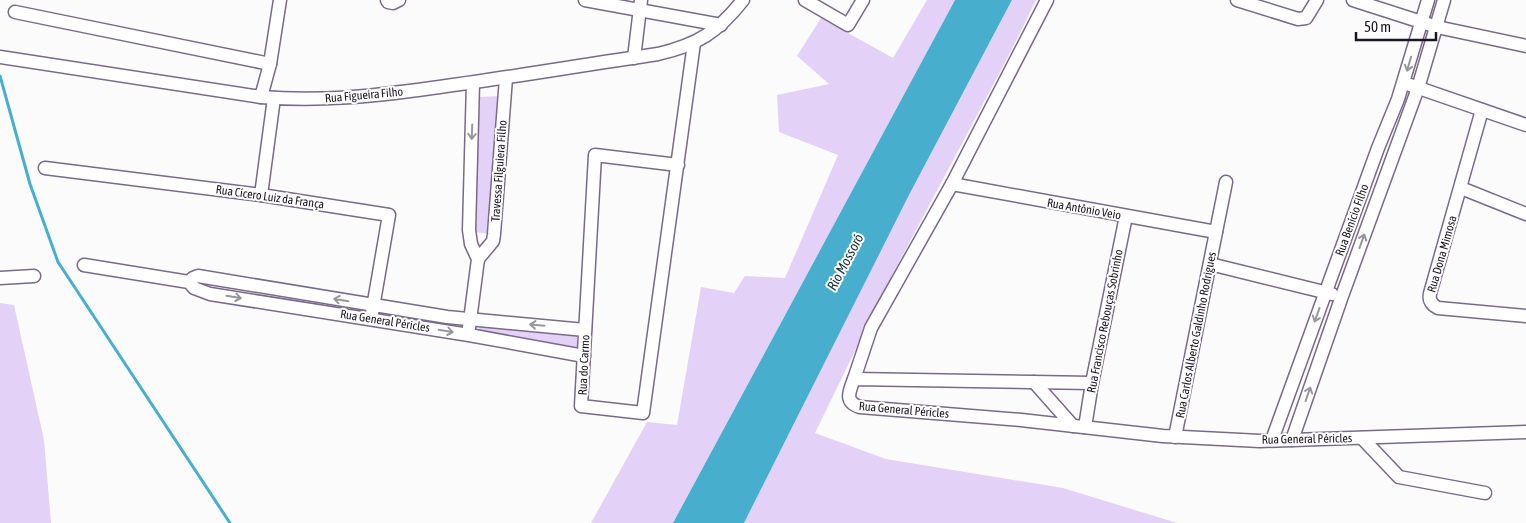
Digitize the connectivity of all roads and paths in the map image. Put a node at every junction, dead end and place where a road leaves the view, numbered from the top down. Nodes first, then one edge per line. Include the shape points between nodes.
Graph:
1 (280, 0) edge
2 (387, 0) edge
3 (399, 0) edge
4 (585, 0) edge
5 (743, 0) edge
6 (805, 0) edge
7 (863, 0) edge
8 (1047, 0) edge
9 (1236, 0) edge
10 (1317, 0) edge
11 (1353, 0) edge
12 (1428, 0) edge
13 (1444, 0) edge
14 (640, 5) edge
15 (15, 12) dead end
16 (1422, 23) junction
17 (721, 25) junction
18 (1437, 27) junction
19 (694, 43) junction
20 (1526, 46) edge
21 (0, 56) edge
22 (634, 58) junction
23 (270, 64) junction
24 (506, 78) junction
25 (473, 83) junction
26 (1403, 83) junction
27 (1418, 88) junction
28 (268, 97) junction
29 (1482, 110) junction
30 (1526, 125) edge
31 (678, 165) junction
32 (45, 168) dead end
33 (1226, 182) dead end
34 (952, 184) junction
35 (1461, 188) junction
36 (261, 194) junction
37 (1526, 214) edge
38 (1126, 216) junction
39 (1216, 232) junction
40 (478, 259) junction
41 (1210, 264) junction
42 (84, 265) dead end
43 (34, 276) dead end
44 (0, 278) edge
45 (189, 282) junction
46 (1326, 293) junction
47 (1342, 296) junction
48 (373, 305) junction
49 (1526, 316) edge
50 (371, 319) junction
51 (470, 320) junction
52 (585, 330) junction
53 (469, 335) junction
54 (584, 356) junction
55 (854, 379) junction
56 (1034, 382) junction
57 (1092, 383) junction
58 (1079, 426) junction
59 (1526, 432) edge
60 (1176, 437) junction
61 (1362, 438) junction
62 (1272, 440) junction
63 (1292, 440) junction
64 (1485, 493) dead end

1 - 23 street
2 - 3 street via 393,3
4 - 14 street
5 - 17 street, Rua Figueira Filho
6 - 7 street via 848,25
8 - 34 street
9 - 10 street via 1298,19 1306,18
11 - 16 street
12 - 16 street, Rua Benício Filho
13 - 18 street, Rua Benício Filho
14 - 17 street
14 - 22 street
15 - 23 street
16 - 18 street
16 -> 26 street, Rua Benício Filho
17 - 19 street, Rua Figueira Filho
18 - 20 street
18 - 27 street, Rua Benício Filho
19 - 22 street, Rua Figueira Filho
19 - 31 street, Rua do Carmo
21 - 28 street, Rua Figueira Filho
22 - 24 street, Rua Figueira Filho
23 - 28 street
24 - 25 street, Rua Figueira Filho
24 - 40 street, Travessa Filguiera Filho via 493,241
25 - 28 street, Rua Figueira Filho via 373,96 290,100
25 -> 40 street via 469,230
26 - 27 street
26 - 46 street, Rua Benício Filho
27 - 29 street
47 -> 27 street, Rua Benício Filho
28 - 36 street
29 - 30 street
29 - 35 street, Rua Dona Mimosa
31 - 52 street, Rua do Carmo via 595,155
31 - 54 street, Rua do Carmo via 643,413 581,406
32 - 36 street, Rua Cícero Luiz da França
33 - 39 street, Rua Carlos Alberto Galdinho Rodrigues
34 - 38 street, Rua Antônio Veio
34 - 55 street via 871,328
35 - 37 street
35 - 49 street, Rua Dona Mimosa via 1429,296 1432,305
36 - 48 street, Rua Cícero Luiz da França via 390,215
38 - 39 street, Rua Antônio Veio
38 - 57 street, Rua Francisco Rebouças Sobrinho
39 - 41 street, Rua Carlos Alberto Galdinho Rodrigues
40 - 51 street
41 - 46 street
41 - 60 street, Rua Carlos Alberto Galdinho Rodrigues
42 - 45 street, Rua General Péricles
43 - 44 street
48 -> 45 street, Rua General Péricles via 198,276
45 -> 50 street, Rua General Péricles via 194,288 210,294
46 - 47 street
46 -> 62 street, Rua Benício Filho
63 -> 47 street, Rua Benício Filho
48 - 50 street, Rua Cícero Luiz da França
48 - 51 street, Rua General Péricles
50 -> 53 street, Rua General Péricles
52 -> 51 street, Rua General Péricles
51 - 53 street
52 - 54 street, Rua do Carmo
53 - 54 street, Rua General Péricles
55 - 56 street
55 - 58 street, Rua General Péricles via 848,396 854,405 860,407
56 - 57 street
56 - 58 street
57 - 58 street, Rua Francisco Rebouças Sobrinho
58 - 60 street, Rua General Péricles
59 - 61 street, Rua General Péricles
60 - 62 street, Rua General Péricles
61 - 63 street, Rua General Péricles
61 - 64 street, Rua General Péricles via 1399,477
62 - 63 street, Rua General Péricles

